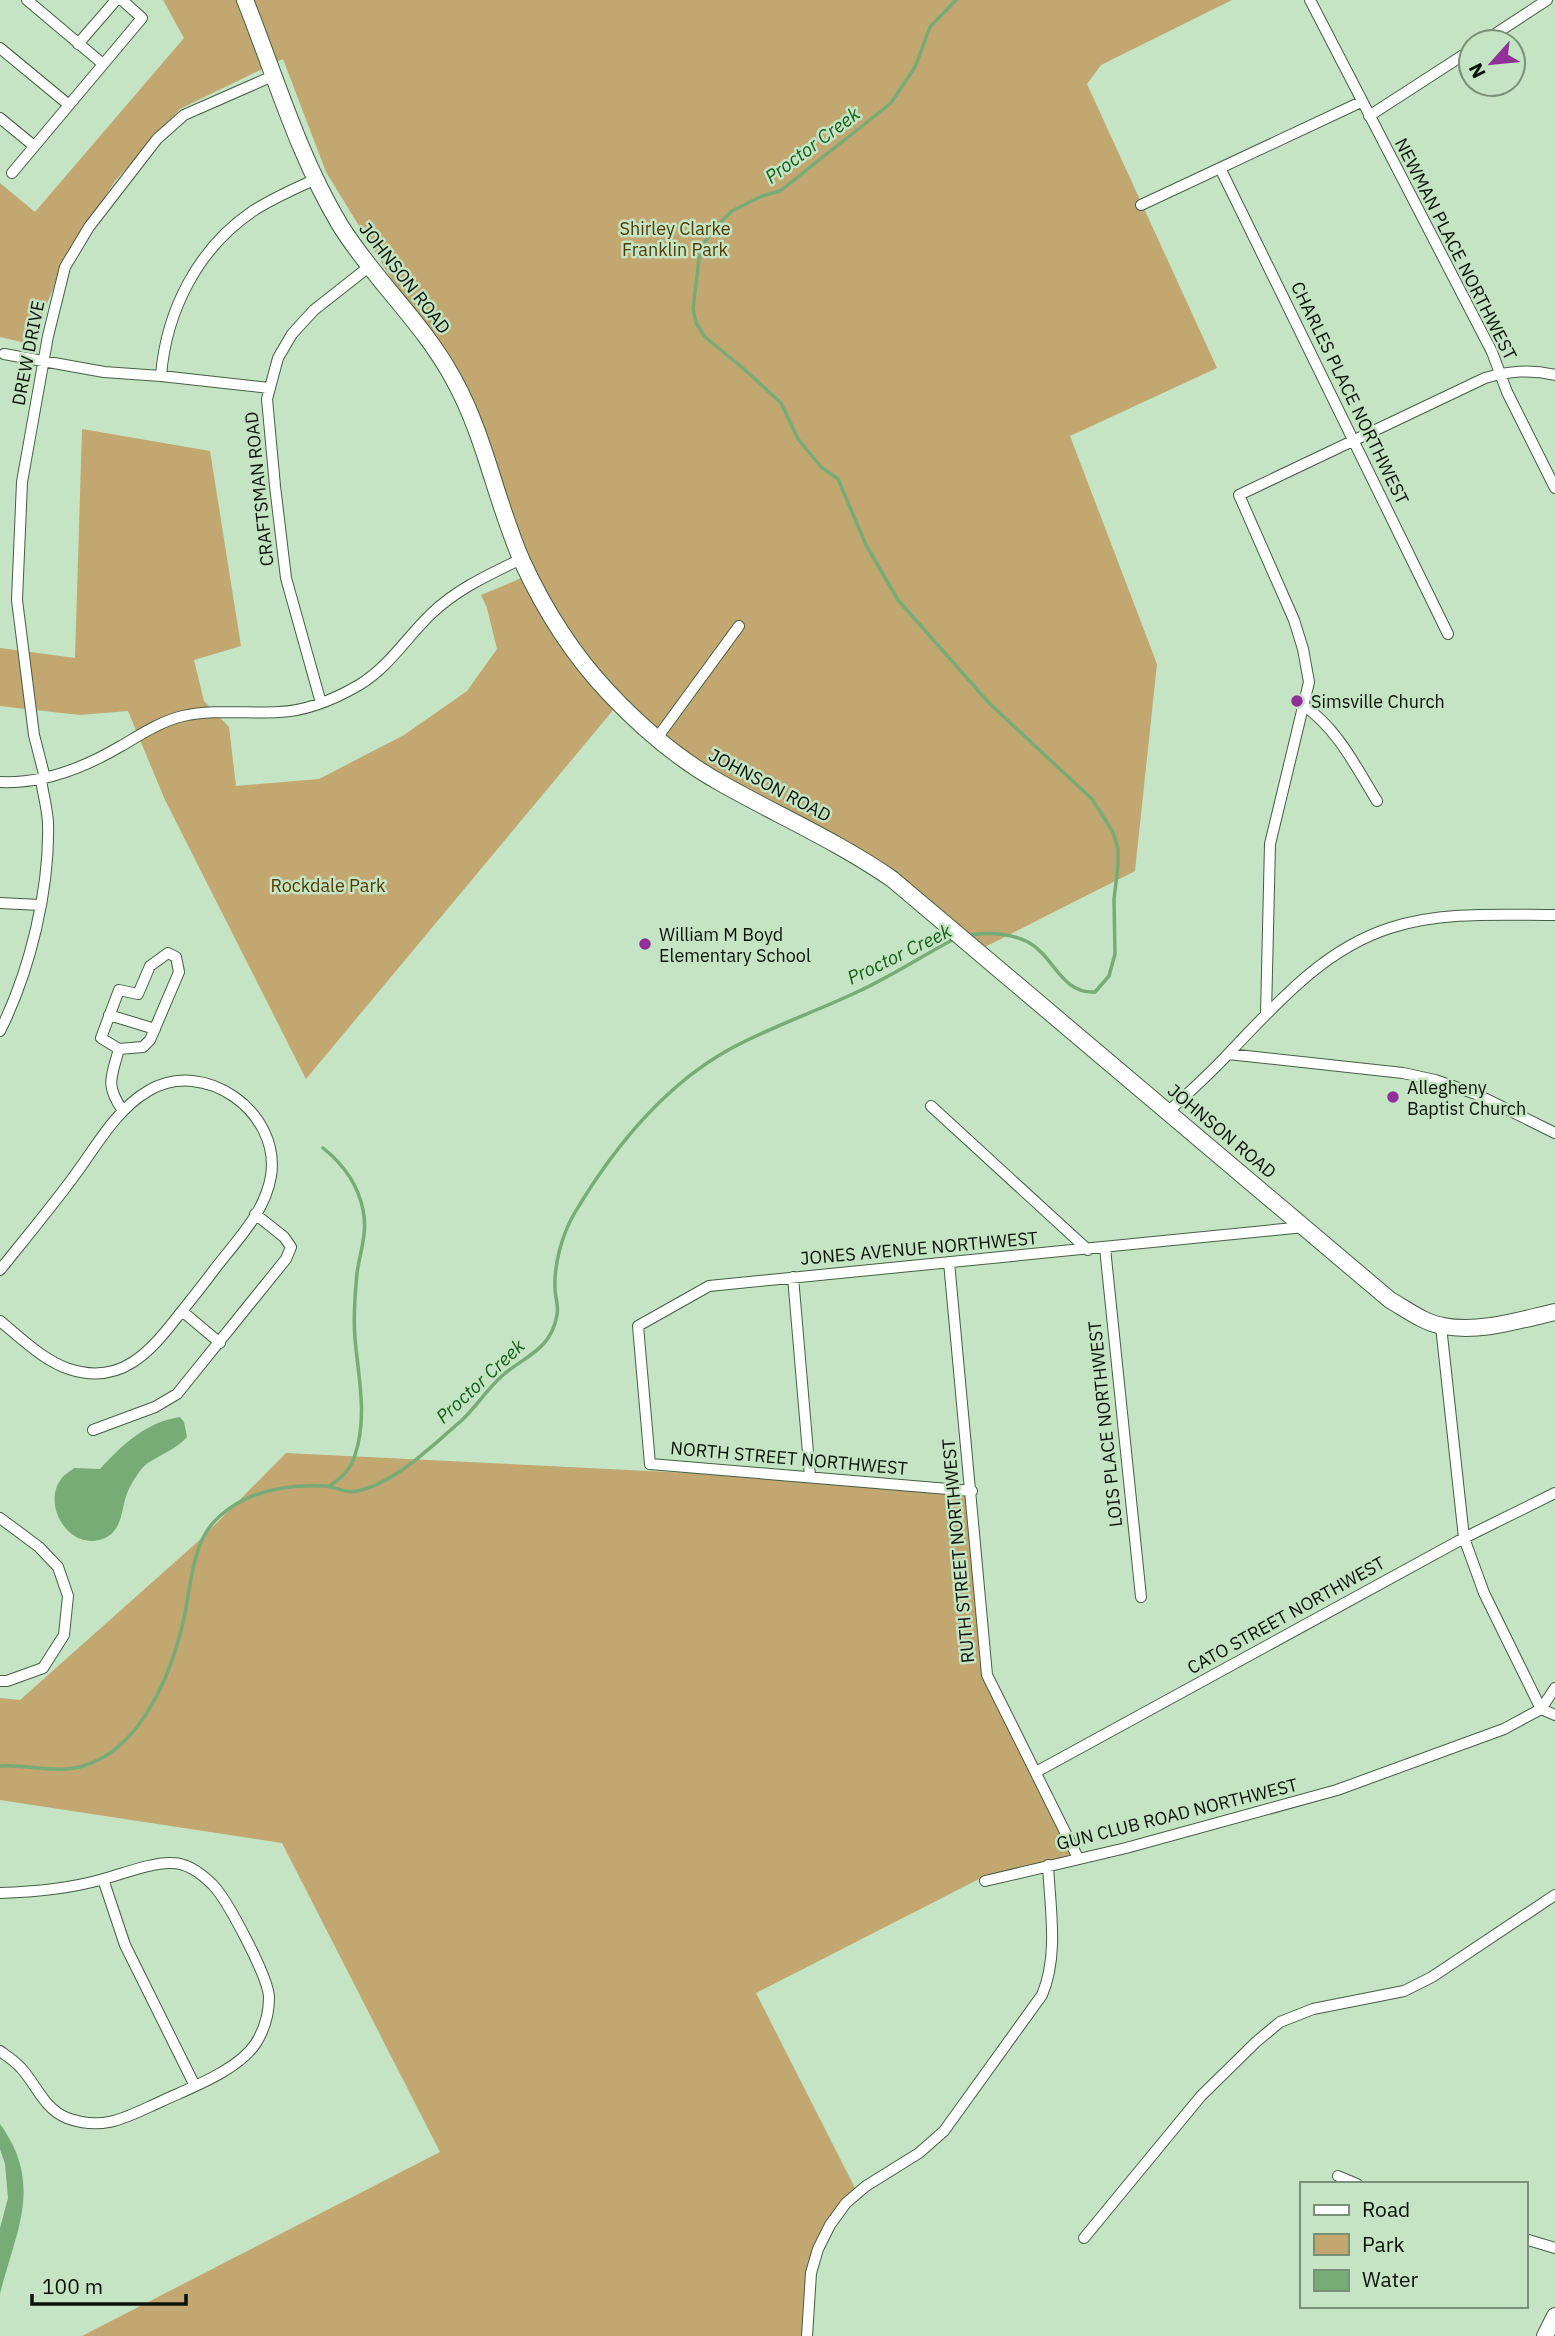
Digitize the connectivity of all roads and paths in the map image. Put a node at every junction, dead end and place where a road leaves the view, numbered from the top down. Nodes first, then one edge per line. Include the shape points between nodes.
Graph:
1 (27, 0) edge
2 (116, 0) edge
3 (122, 0) edge
4 (246, 0) edge
5 (1310, 0) edge
6 (1547, 0) edge
7 (40, 4) edge
8 (1504, 28) edge
9 (78, 44) junction
10 (0, 47) edge
11 (1457, 59) edge
12 (103, 64) junction
13 (275, 75) junction
14 (1361, 102) junction
15 (69, 105) junction
16 (1369, 116) junction
17 (0, 118) edge
18 (34, 146) junction
19 (1220, 168) junction
20 (12, 173) dead end
21 (316, 179) junction
22 (1141, 205) dead end
23 (370, 266) junction
24 (4, 354) dead end
25 (44, 361) junction
26 (1500, 374) junction
27 (1555, 375) edge
28 (161, 376) junction
29 (269, 388) junction
30 (1354, 439) junction
31 (1555, 488) edge
32 (521, 559) junction
33 (739, 626) dead end
34 (1448, 634) dead end
35 (321, 703) junction
36 (1303, 705) junction
37 (657, 738) junction
38 (43, 779) junction
39 (0, 782) edge
40 (1377, 801) dead end
41 (0, 903) edge
42 (40, 905) junction
43 (1555, 915) edge
44 (1266, 1014) junction
45 (109, 1015) junction
46 (155, 1029) junction
47 (0, 1031) edge
48 (119, 1049) junction
49 (1228, 1054) junction
50 (931, 1106) dead end
51 (123, 1111) junction
52 (1168, 1111) junction
53 (1555, 1133) edge
54 (256, 1213) junction
55 (1304, 1227) junction
56 (1105, 1248) junction
57 (1088, 1250) junction
58 (949, 1262) junction
59 (0, 1270) edge
60 (793, 1277) junction
61 (182, 1311) junction
62 (1555, 1312) edge
63 (0, 1321) edge
64 (1441, 1326) junction
65 (220, 1343) junction
66 (647, 1418) joint
67 (93, 1430) dead end
68 (810, 1476) junction
69 (972, 1491) junction
70 (1555, 1493) edge
71 (0, 1518) edge
72 (1464, 1538) junction
73 (1141, 1597) dead end
74 (0, 1681) edge
75 (1555, 1688) edge
76 (1541, 1710) junction
77 (1555, 1715) edge
78 (1036, 1772) junction
79 (1078, 1858) junction
80 (1048, 1865) junction
81 (103, 1880) junction
82 (985, 1881) dead end
83 (0, 1893) edge
84 (1555, 1895) edge
85 (0, 2051) edge
86 (195, 2086) junction
87 (1339, 2176) dead end
88 (1352, 2182) edge
89 (1084, 2238) dead end
90 (1527, 2240) edge
91 (1555, 2248) edge
92 (1555, 2316) edge
93 (807, 2336) edge
94 (1545, 2336) edge

1 - 7 street
2 - 9 street
3 - 12 street via 142,18
4 - 13 street, JOHNSON ROAD
5 - 14 street, NEWMAN PLACE NORTHWEST
6 - 8 street
7 - 9 street
9 - 12 street
10 - 15 street
11 - 16 street
12 - 15 street
13 - 21 street, JOHNSON ROAD
13 - 25 street, DREW DRIVE via 184,115 157,139 89,227 65,268
14 - 16 street, NEWMAN PLACE NORTHWEST
14 - 19 street
15 - 18 street
16 - 26 street, NEWMAN PLACE NORTHWEST
17 - 18 street
18 - 20 street
19 - 22 street
19 - 30 street, CHARLES PLACE NORTHWEST
21 - 23 street, JOHNSON ROAD
21 - 28 street via 253,212 202,260 175,310
23 - 29 street, CRAFTSMAN ROAD via 298,327 278,358
23 - 32 street, JOHNSON ROAD via 429,337 455,382
24 - 25 street
25 - 28 street
25 - 38 street, DREW DRIVE via 22,482 17,600
26 - 27 street via 1533,369
26 - 30 street
26 - 31 street, NEWMAN PLACE NORTHWEST
28 - 29 street
29 - 35 street, CRAFTSMAN ROAD via 286,578
30 - 34 street, CHARLES PLACE NORTHWEST
30 - 36 street via 1239,495 1303,649 1309,682
32 - 35 street via 452,596 383,667
32 - 37 street, JOHNSON ROAD via 577,655
33 - 37 street
35 - 38 street via 282,712 183,716 74,770
36 - 40 street via 1345,748
36 - 44 street via 1270,844
37 - 52 street, JOHNSON ROAD via 718,782 837,844 892,879
38 - 39 street
38 - 42 street, DREW DRIVE via 48,821
41 - 42 street
42 - 47 street, DREW DRIVE via 26,965
43 - 44 street via 1473,915 1390,928 1348,946 1306,976
44 - 49 street
45 - 46 street
45 - 46 street via 119,990 138,994 149,966 168,953 176,957 179,972
45 - 48 street via 101,1038
46 - 48 street via 143,1047
48 - 51 street via 111,1079 112,1094
49 - 52 street
49 - 53 street via 1435,1080 1476,1094
50 - 57 street
51 - 54 street via 146,1091 167,1081 202,1080 223,1088 256,1117 272,1158 266,1196
51 - 59 street
52 - 55 street, JOHNSON ROAD
54 - 61 street
54 - 65 street via 291,1247
55 - 56 street, JONES AVENUE NORTHWEST
55 - 64 street, JOHNSON ROAD via 1390,1300
56 - 57 street, JONES AVENUE NORTHWEST
56 - 73 street, LOIS PLACE NORTHWEST
57 - 58 street, JONES AVENUE NORTHWEST
58 - 60 street, JONES AVENUE NORTHWEST
58 - 69 street, RUTH STREET NORTHWEST
60 - 66 street, JONES AVENUE NORTHWEST via 709,1286 638,1326
60 - 68 street
61 - 63 street via 149,1352 117,1371 92,1373 53,1362
61 - 65 street
62 - 64 street, JOHNSON ROAD via 1472,1328
64 - 72 street
65 - 67 street via 169,1401
66 - 68 street, NORTH STREET NORTHWEST via 650,1464
68 - 69 street, NORTH STREET NORTHWEST
69 - 78 street, RUTH STREET NORTHWEST via 987,1675
70 - 72 street, CATO STREET NORTHWEST
71 - 74 street via 58,1567 68,1596 64,1635 43,1668
72 - 76 street via 1484,1593
72 - 78 street, CATO STREET NORTHWEST
75 - 76 street
76 - 77 street
76 - 79 street, GUN CLUB ROAD NORTHWEST via 1504,1729 1337,1790
78 - 79 street, RUTH STREET NORTHWEST
79 - 80 street, GUN CLUB ROAD NORTHWEST
80 - 82 street
80 - 93 street, GUN CLUB ROAD NORTHWEST via 1052,1958 1042,1995 944,2131 919,2153 866,2186 830,2225 811,2273
81 - 83 street
81 - 86 street via 125,1945
81 - 86 street via 172,1863 196,1870 227,1905 264,1976 270,1996 267,2020 255,2045 242,2059
84 - 89 street via 1404,1991 1313,2010 1280,2022 1201,2096
85 - 86 street via 65,2117 93,2124 128,2118
87 - 88 street
90 - 91 street
92 - 94 street

